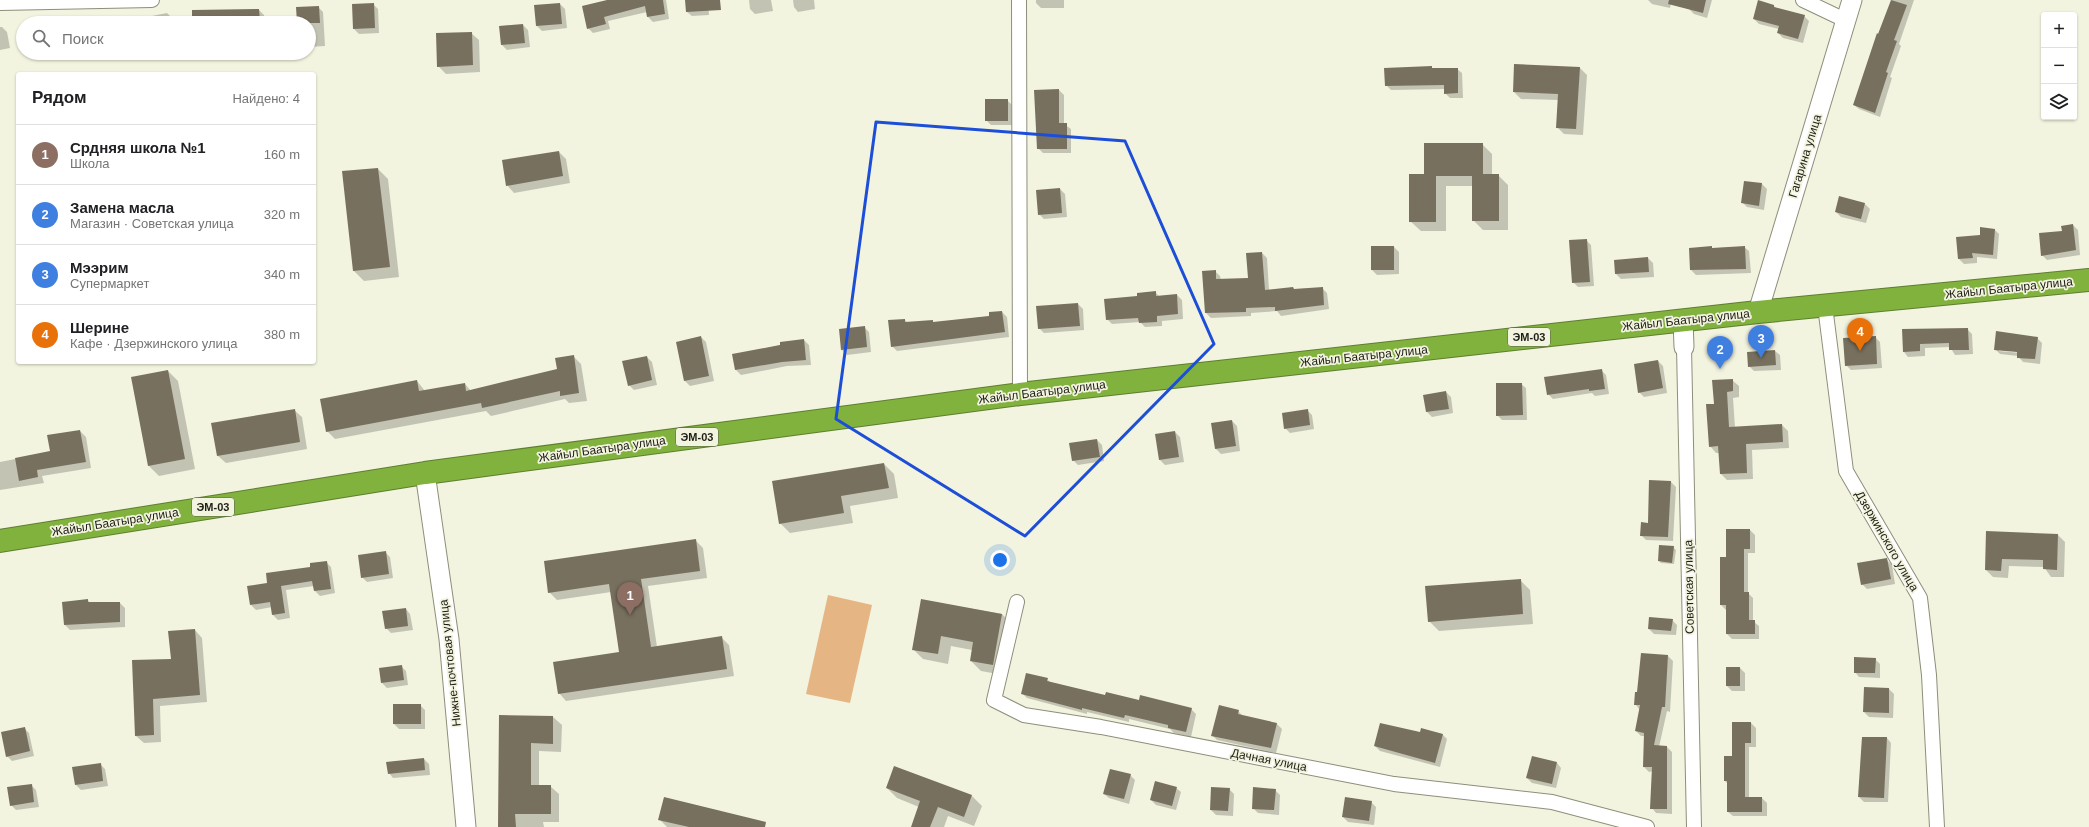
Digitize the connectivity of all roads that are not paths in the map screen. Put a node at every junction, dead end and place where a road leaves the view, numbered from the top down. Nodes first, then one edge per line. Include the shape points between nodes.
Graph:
1 (152, 0) edge
2 (1019, 0) edge
3 (1803, 0) edge
4 (1852, 0) edge
5 (0, 2) edge
6 (1845, 20) junction
7 (2089, 280) edge
8 (1825, 306) junction
9 (1758, 312) junction
10 (1683, 320) junction
11 (1684, 348) joint
12 (1020, 394) junction
13 (425, 473) junction
14 (0, 541) edge
15 (1017, 602) dead end
16 (466, 827) edge
17 (1646, 827) edge
18 (1694, 827) edge
19 (1937, 827) edge

1 - 5 street
2 - 12 street
3 - 6 street
4 - 6 street, Гагарина улица
6 - 9 street, Гагарина улица
7 - 8 highway, Жайыл Баатыра улица / ЭМ-03
8 - 9 highway, Жайыл Баатыра улица / ЭМ-03
8 - 19 street, Дзержинского улица via 1846,471 1920,598 1929,675
9 - 10 highway, Жайыл Баатыра улица / ЭМ-03
10 - 11 street
10 - 12 highway, Жайыл Баатыра улица / ЭМ-03
11 - 18 street, Советская улица
12 - 13 highway, Жайыл Баатыра улица / ЭМ-03
13 - 14 highway, Жайыл Баатыра улица / ЭМ-03
13 - 16 street, Нижне-почтовая улица via 449,639
15 - 17 street, Дачная улица via 994,700 1024,715 1101,727 1394,784 1552,802

